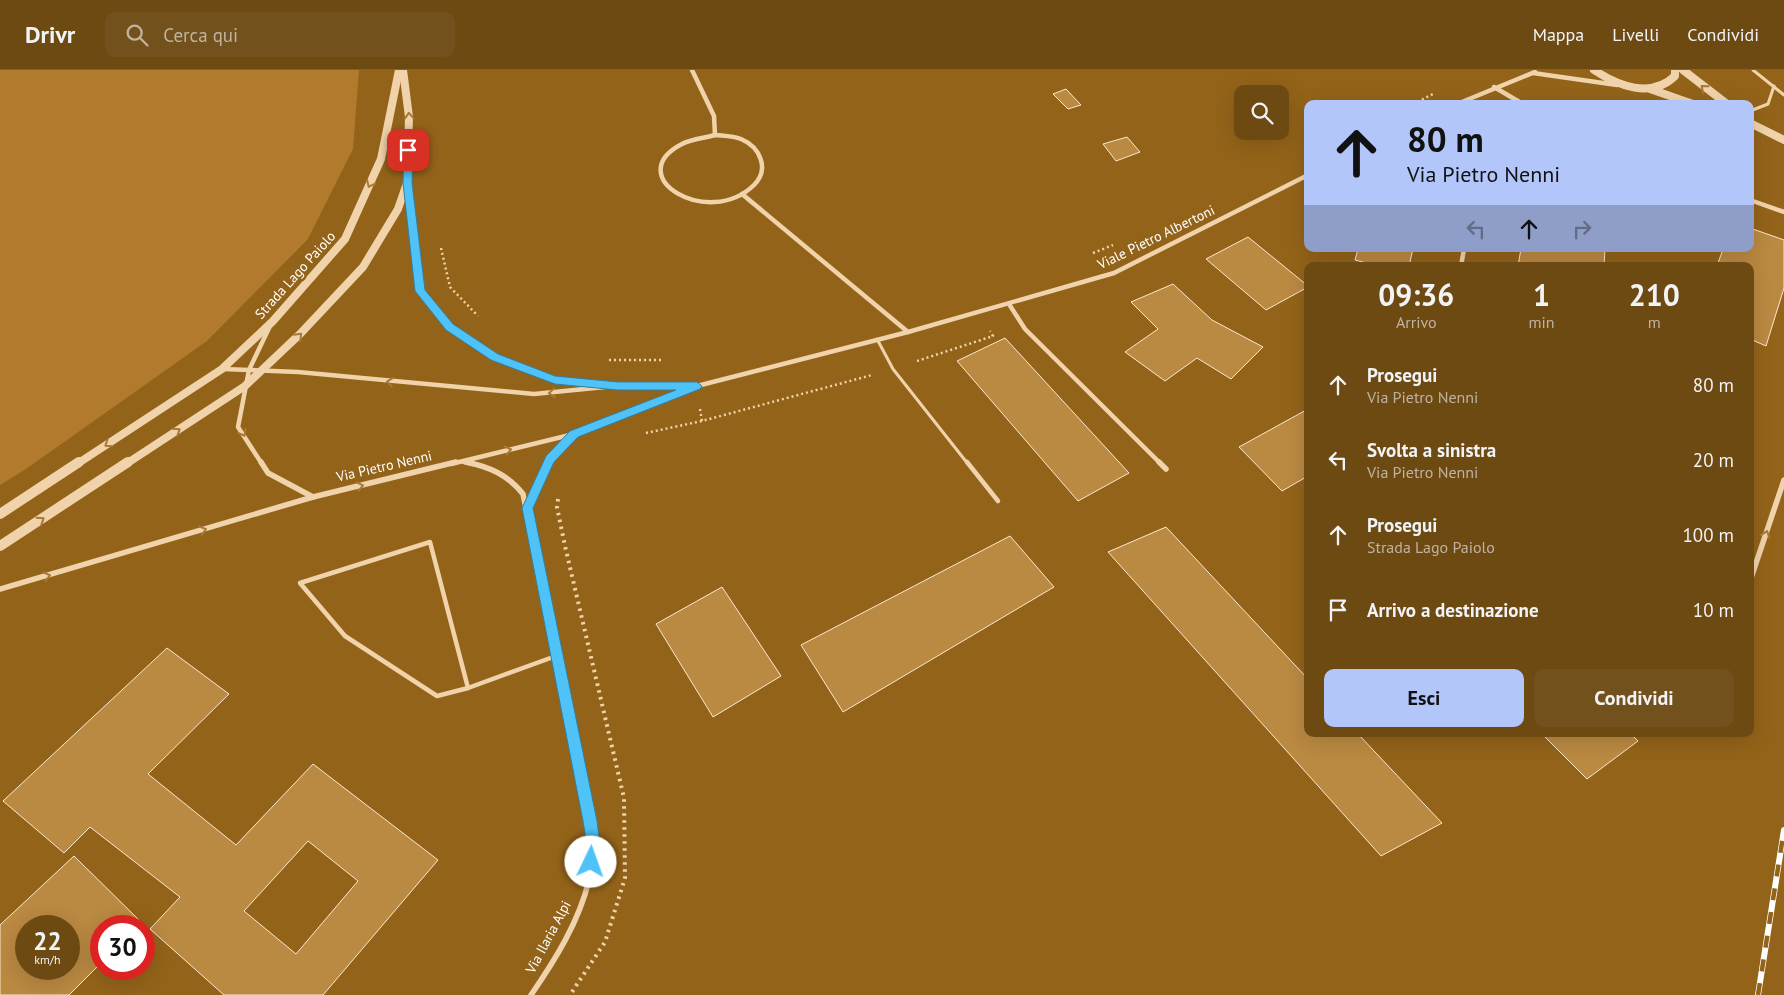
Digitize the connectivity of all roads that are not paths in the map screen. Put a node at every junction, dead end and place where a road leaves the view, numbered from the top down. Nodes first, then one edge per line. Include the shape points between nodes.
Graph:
1 (399, 70) edge
2 (402, 70) edge
3 (692, 70) edge
4 (1538, 70) edge
5 (1594, 70) edge
6 (1675, 70) edge
7 (1683, 70) edge
8 (1753, 70) edge
9 (1533, 73) junction
10 (1774, 86) junction
11 (1494, 87) junction
12 (1633, 87) junction
13 (1648, 88) junction
14 (1784, 95) edge
15 (1466, 100) edge
16 (1516, 100) edge
17 (1682, 100) edge
18 (1722, 100) edge
19 (1754, 110) edge
20 (1754, 124) edge
21 (715, 135) junction
22 (1784, 140) edge
23 (1304, 177) edge
24 (407, 183) junction
25 (742, 194) junction
26 (1754, 201) edge
27 (1784, 212) edge
28 (1009, 304) junction
29 (273, 321) junction
30 (908, 332) junction
31 (877, 338) junction
32 (222, 369) junction
33 (249, 370) junction
34 (264, 370) junction
35 (245, 386) junction
36 (618, 386) junction
37 (697, 386) junction
38 (574, 434) junction
39 (461, 462) junction
40 (1166, 468) dead end
41 (1784, 480) edge
42 (313, 497) junction
43 (998, 501) dead end
44 (527, 508) junction
45 (0, 514) edge
46 (0, 546) edge
47 (1754, 568) edge
48 (0, 589) edge
49 (557, 655) junction
50 (468, 688) junction
51 (531, 995) edge

1 -> 29 street, Strada Lago Paiolo via 381,159 344,239
24 -> 2 street via 409,117
3 - 21 street via 714,116
4 - 9 street
5 - 12 street via 1606,78
6 - 13 street via 1671,82
18 -> 7 street
8 - 10 lane
9 - 11 street
9 - 12 street
10 - 14 lane
10 - 19 lane via 1773,99 1767,106
11 - 15 street
11 - 16 street
12 - 13 street
13 - 17 street
20 - 22 street
21 - 25 street via 743,140 760,154 764,165 761,176
21 - 25 street via 685,142 672,149 660,169 661,180 678,197 693,201 710,202
23 - 28 street, Viale Pietro Albertoni via 1114,272
34 -> 24 street via 363,267 398,209
24 - 36 street via 420,291 449,327 494,357 555,380
25 - 30 street
26 - 27 street
28 - 30 street, Viale Pietro Albertoni
28 - 40 street via 1025,329
29 - 32 street, Strada Lago Paiolo
29 - 33 street
30 - 31 street, Viale Pietro Albertoni
31 - 37 street, Viale Pietro Albertoni
31 - 43 lane via 893,369
32 - 33 street
32 -> 45 street
33 - 34 street
33 - 35 street
34 - 35 street
36 -> 34 street via 534,394
35 -> 42 street via 238,427 268,473
46 -> 35 street
36 - 37 street
37 - 38 street, Via Pietro Nenni
39 -> 38 street, Via Pietro Nenni
38 - 44 street via 549,459
42 -> 39 street, Via Pietro Nenni
39 - 44 street, Via Ilaria Alpi via 486,465 508,477 523,494
47 -> 41 street
48 -> 42 street, Via Pietro Nenni
44 - 49 street, Via Ilaria Alpi
49 - 50 lane
49 - 51 street, Via Ilaria Alpi via 594,845 589,880 581,904
50 - 50 lane via 430,542 300,583 345,636 437,696

